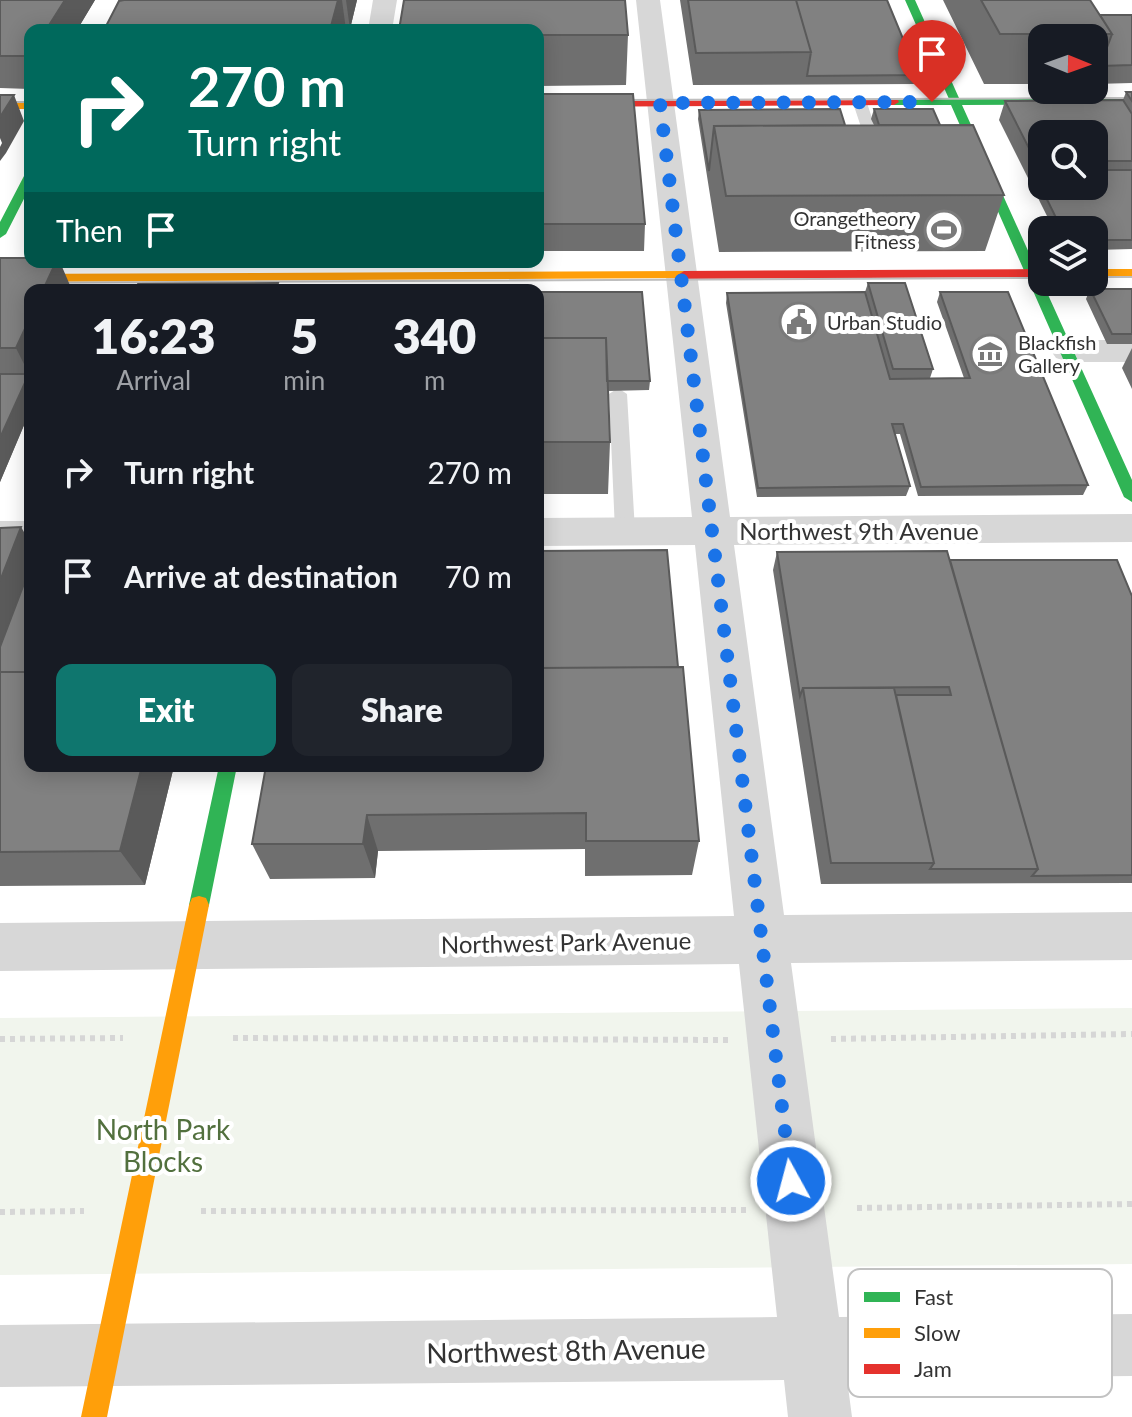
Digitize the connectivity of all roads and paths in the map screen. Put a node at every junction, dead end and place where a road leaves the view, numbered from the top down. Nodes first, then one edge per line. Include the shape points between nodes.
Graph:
1 (385, 0) edge
2 (648, 0) edge
3 (910, 0) edge
4 (381, 24) edge
5 (1132, 101) edge
6 (956, 102) junction
7 (660, 103) junction
8 (860, 103) junction
9 (544, 104) edge
10 (0, 106) edge
11 (24, 106) edge
12 (880, 161) edge
13 (24, 188) edge
14 (0, 234) edge
15 (1028, 254) edge
16 (1028, 273) edge
17 (1108, 273) edge
18 (1132, 273) edge
19 (681, 275) junction
20 (328, 276) edge
21 (0, 278) edge
22 (1046, 296) edge
23 (1068, 351) junction
24 (1132, 351) edge
25 (618, 394) edge
26 (1132, 497) edge
27 (1132, 528) edge
28 (625, 531) junction
29 (712, 531) junction
30 (544, 532) edge
31 (0, 535) edge
32 (24, 535) edge
33 (227, 772) edge
34 (1132, 936) edge
35 (762, 940) junction
36 (0, 947) edge
37 (190, 948) junction
38 (1132, 1034) edge
39 (124, 1038) dead end
40 (233, 1038) dead end
41 (0, 1039) edge
42 (831, 1039) dead end
43 (730, 1040) dead end
44 (1132, 1204) edge
45 (857, 1208) dead end
46 (747, 1210) dead end
47 (84, 1211) dead end
48 (201, 1211) dead end
49 (0, 1212) edge
50 (1112, 1345) edge
51 (1132, 1345) edge
52 (811, 1347) junction
53 (848, 1347) edge
54 (107, 1354) junction
55 (0, 1356) edge
56 (94, 1417) edge
57 (820, 1417) edge

1 - 4 street
2 - 7 street
3 - 6 street
5 - 6 street
6 - 8 street
6 - 15 street
7 - 8 street
7 - 9 street
7 - 19 street
8 - 12 lane
10 - 11 street
13 - 14 street
16 - 19 street
17 - 18 street
19 - 20 street
19 - 29 street
20 - 21 street
22 - 23 street
23 - 24 street
23 - 26 street
25 - 28 lane
27 - 29 street, Northwest 9th Avenue
28 - 29 street, Northwest 9th Avenue
28 - 30 street, Northwest 9th Avenue
29 - 35 street
31 - 32 street
33 - 37 street
34 - 35 street, Northwest Park Avenue
35 - 37 street, Northwest Park Avenue
35 - 52 street
36 - 37 street, Northwest Park Avenue
37 - 54 street
38 - 42 path
39 - 41 path
40 - 43 path
44 - 45 path
46 - 48 path
47 - 49 path
50 - 51 street, Northwest 8th Avenue
52 - 53 street, Northwest 8th Avenue
52 - 54 street, Northwest 8th Avenue
52 - 57 street
54 - 55 street, Northwest 8th Avenue
54 - 56 street

